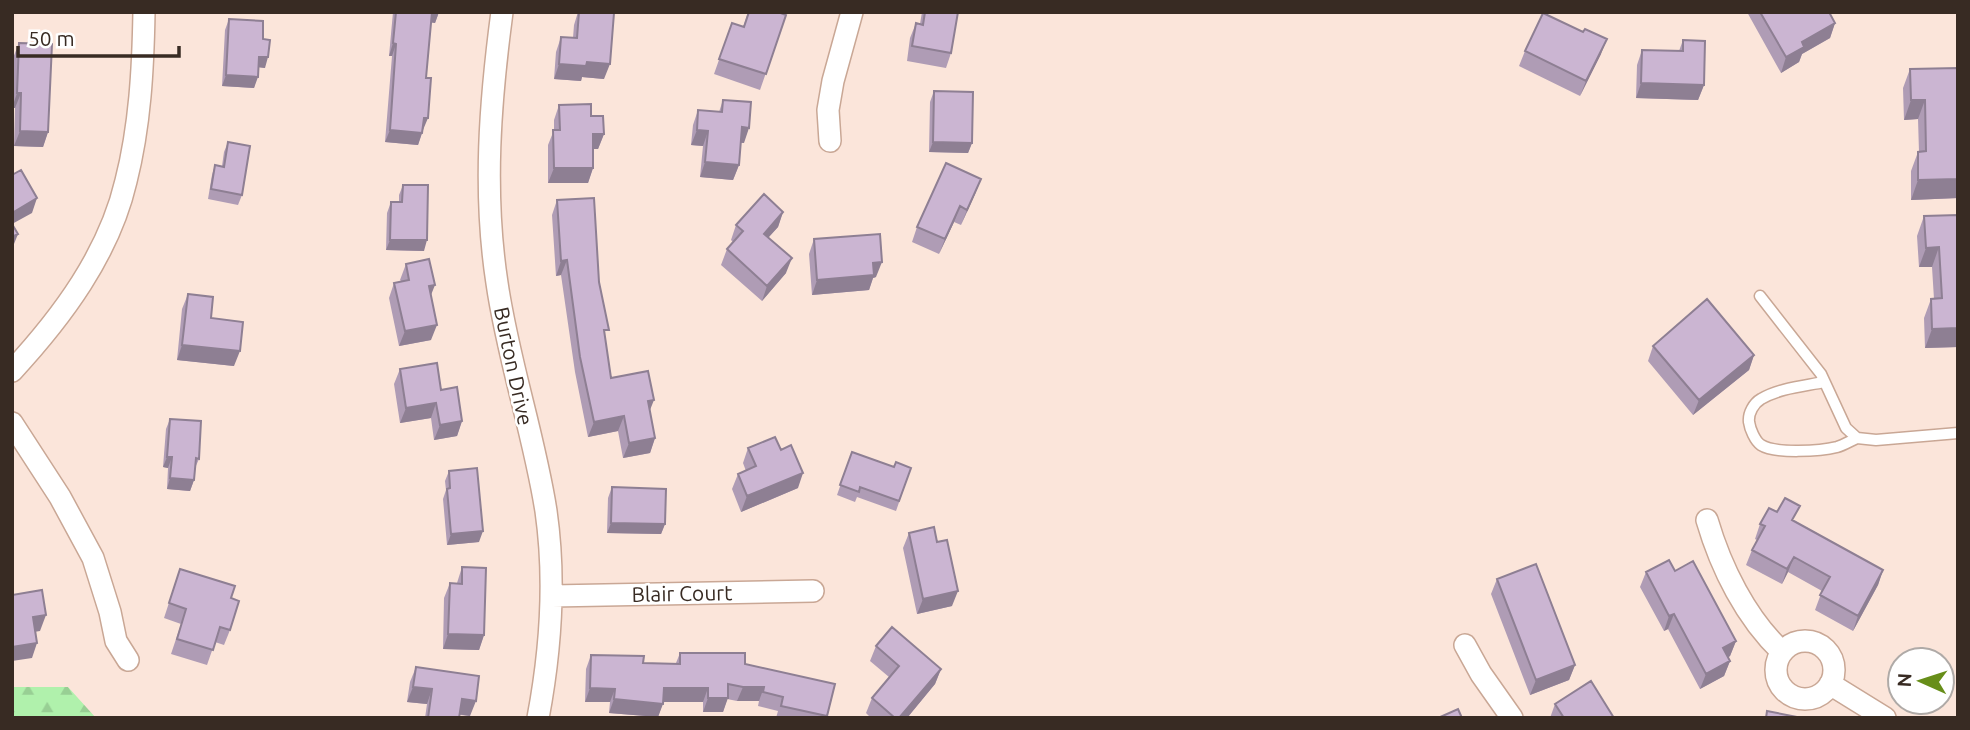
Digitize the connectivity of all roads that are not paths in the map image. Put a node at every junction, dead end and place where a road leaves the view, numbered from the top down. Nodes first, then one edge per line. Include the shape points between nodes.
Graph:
1 (144, 12) edge
2 (502, 12) edge
3 (852, 12) edge
4 (830, 141) dead end
5 (1760, 296) dead end
6 (12, 371) edge
7 (1824, 382) junction
8 (12, 423) edge
9 (1958, 433) edge
10 (1857, 438) junction
11 (1707, 520) dead end
12 (813, 591) dead end
13 (552, 596) junction
14 (1465, 645) dead end
15 (1782, 652) junction
16 (128, 660) dead end
17 (1830, 684) junction
18 (538, 718) edge
19 (1512, 718) edge
20 (1885, 718) edge

1 - 6 street via 132,153 117,209 84,279 62,313
2 - 13 street, Burton Drive via 489,137 492,237 506,338 546,513
3 - 4 street via 828,110
5 - 7 lane
7 - 10 lane via 1846,428
7 - 10 lane via 1759,399 1749,420 1753,434 1759,444 1773,450 1825,449
8 - 16 street via 93,558 116,641
9 - 10 lane
11 - 15 street via 1732,584 1768,639
12 - 13 street, Blair Court
13 - 18 street, Burton Drive
14 - 19 street
15 - 17 street via 1798,641 1825,649 1834,666
15 - 17 street via 1777,679 1789,694 1816,697
17 - 20 street

